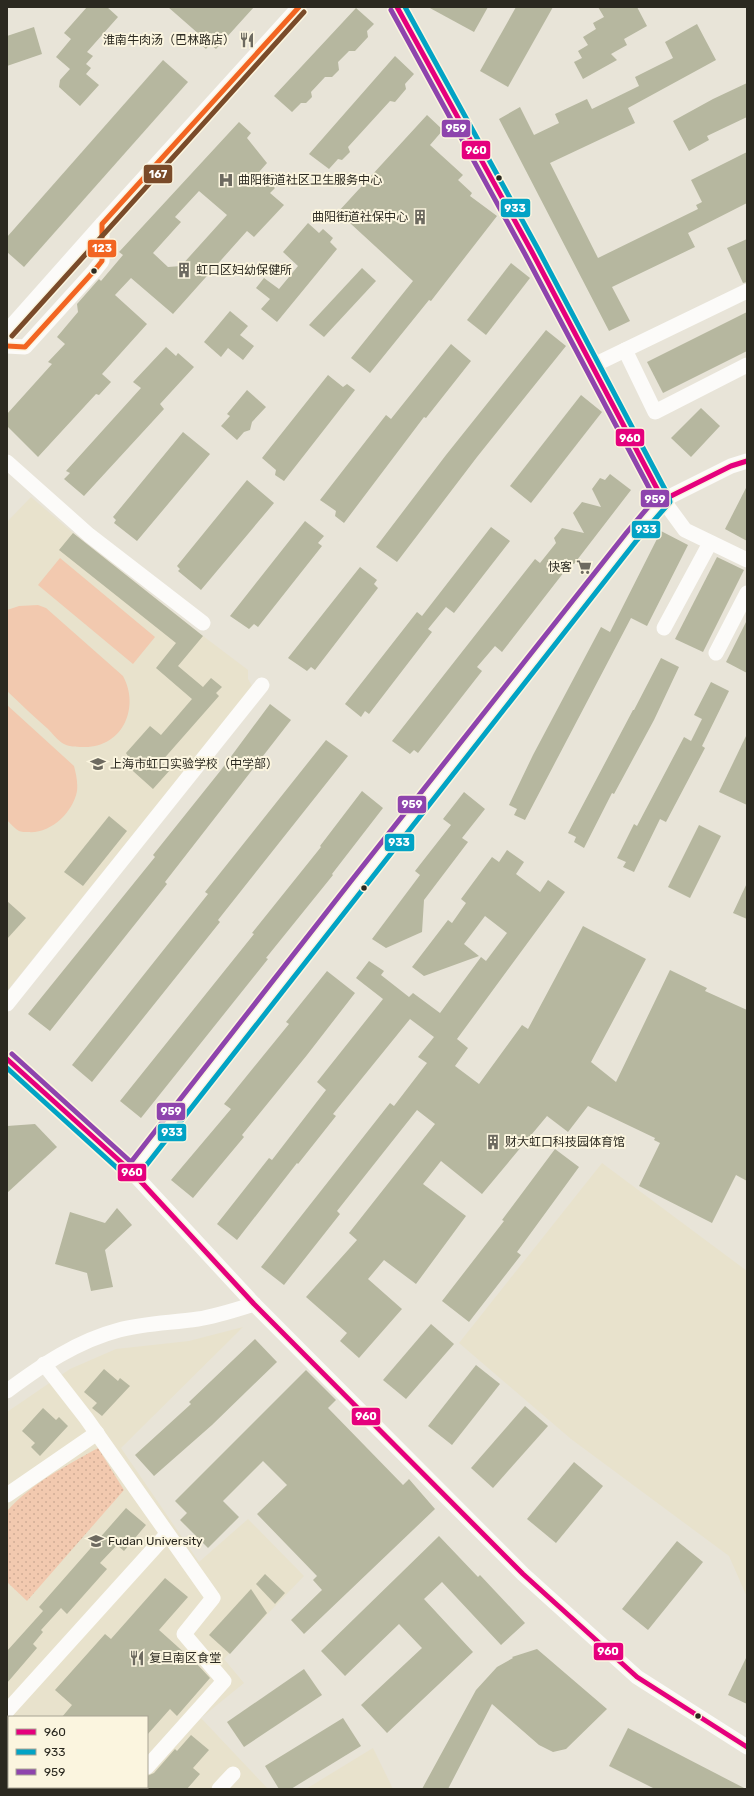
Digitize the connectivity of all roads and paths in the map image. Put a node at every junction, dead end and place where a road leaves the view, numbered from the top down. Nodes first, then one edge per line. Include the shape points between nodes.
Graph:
1 (298, 7) edge
2 (397, 7) edge
3 (102, 224) junction
4 (747, 291) edge
5 (7, 331) edge
6 (7, 346) edge
7 (625, 350) junction
8 (594, 365) junction
9 (747, 366) edge
10 (747, 461) edge
11 (7, 462) edge
12 (663, 500) junction
13 (710, 543) junction
14 (747, 560) edge
15 (747, 593) edge
16 (203, 623) dead end
17 (664, 628) dead end
18 (716, 653) dead end
19 (262, 685) dead end
20 (7, 1004) edge
21 (7, 1059) edge
22 (132, 1172) junction
23 (254, 1304) junction
24 (44, 1364) junction
25 (7, 1390) edge
26 (97, 1433) junction
27 (7, 1495) edge
28 (167, 1534) junction
29 (7, 1711) edge
30 (747, 1747) edge
31 (148, 1765) edge
32 (233, 1774) dead end
33 (219, 1789) edge

1 - 3 street
2 - 8 street
3 - 5 street
3 - 6 street via 102,261 25,347
4 - 7 street
7 - 8 street
7 - 9 street via 655,412
8 - 12 street
10 - 12 street via 731,466
11 - 16 street via 89,535
12 - 13 street via 685,530
12 - 22 street via 360,879
13 - 14 street
13 - 17 street
15 - 18 street
19 - 20 street
21 - 22 street
22 - 23 street
23 - 24 street via 224,1314 157,1322 119,1330 80,1343
23 - 30 street via 522,1574 636,1677
24 - 25 street
24 - 26 street
26 - 27 street
26 - 28 street
28 - 29 street
28 - 31 street via 213,1598 184,1634 224,1681
32 - 33 street

